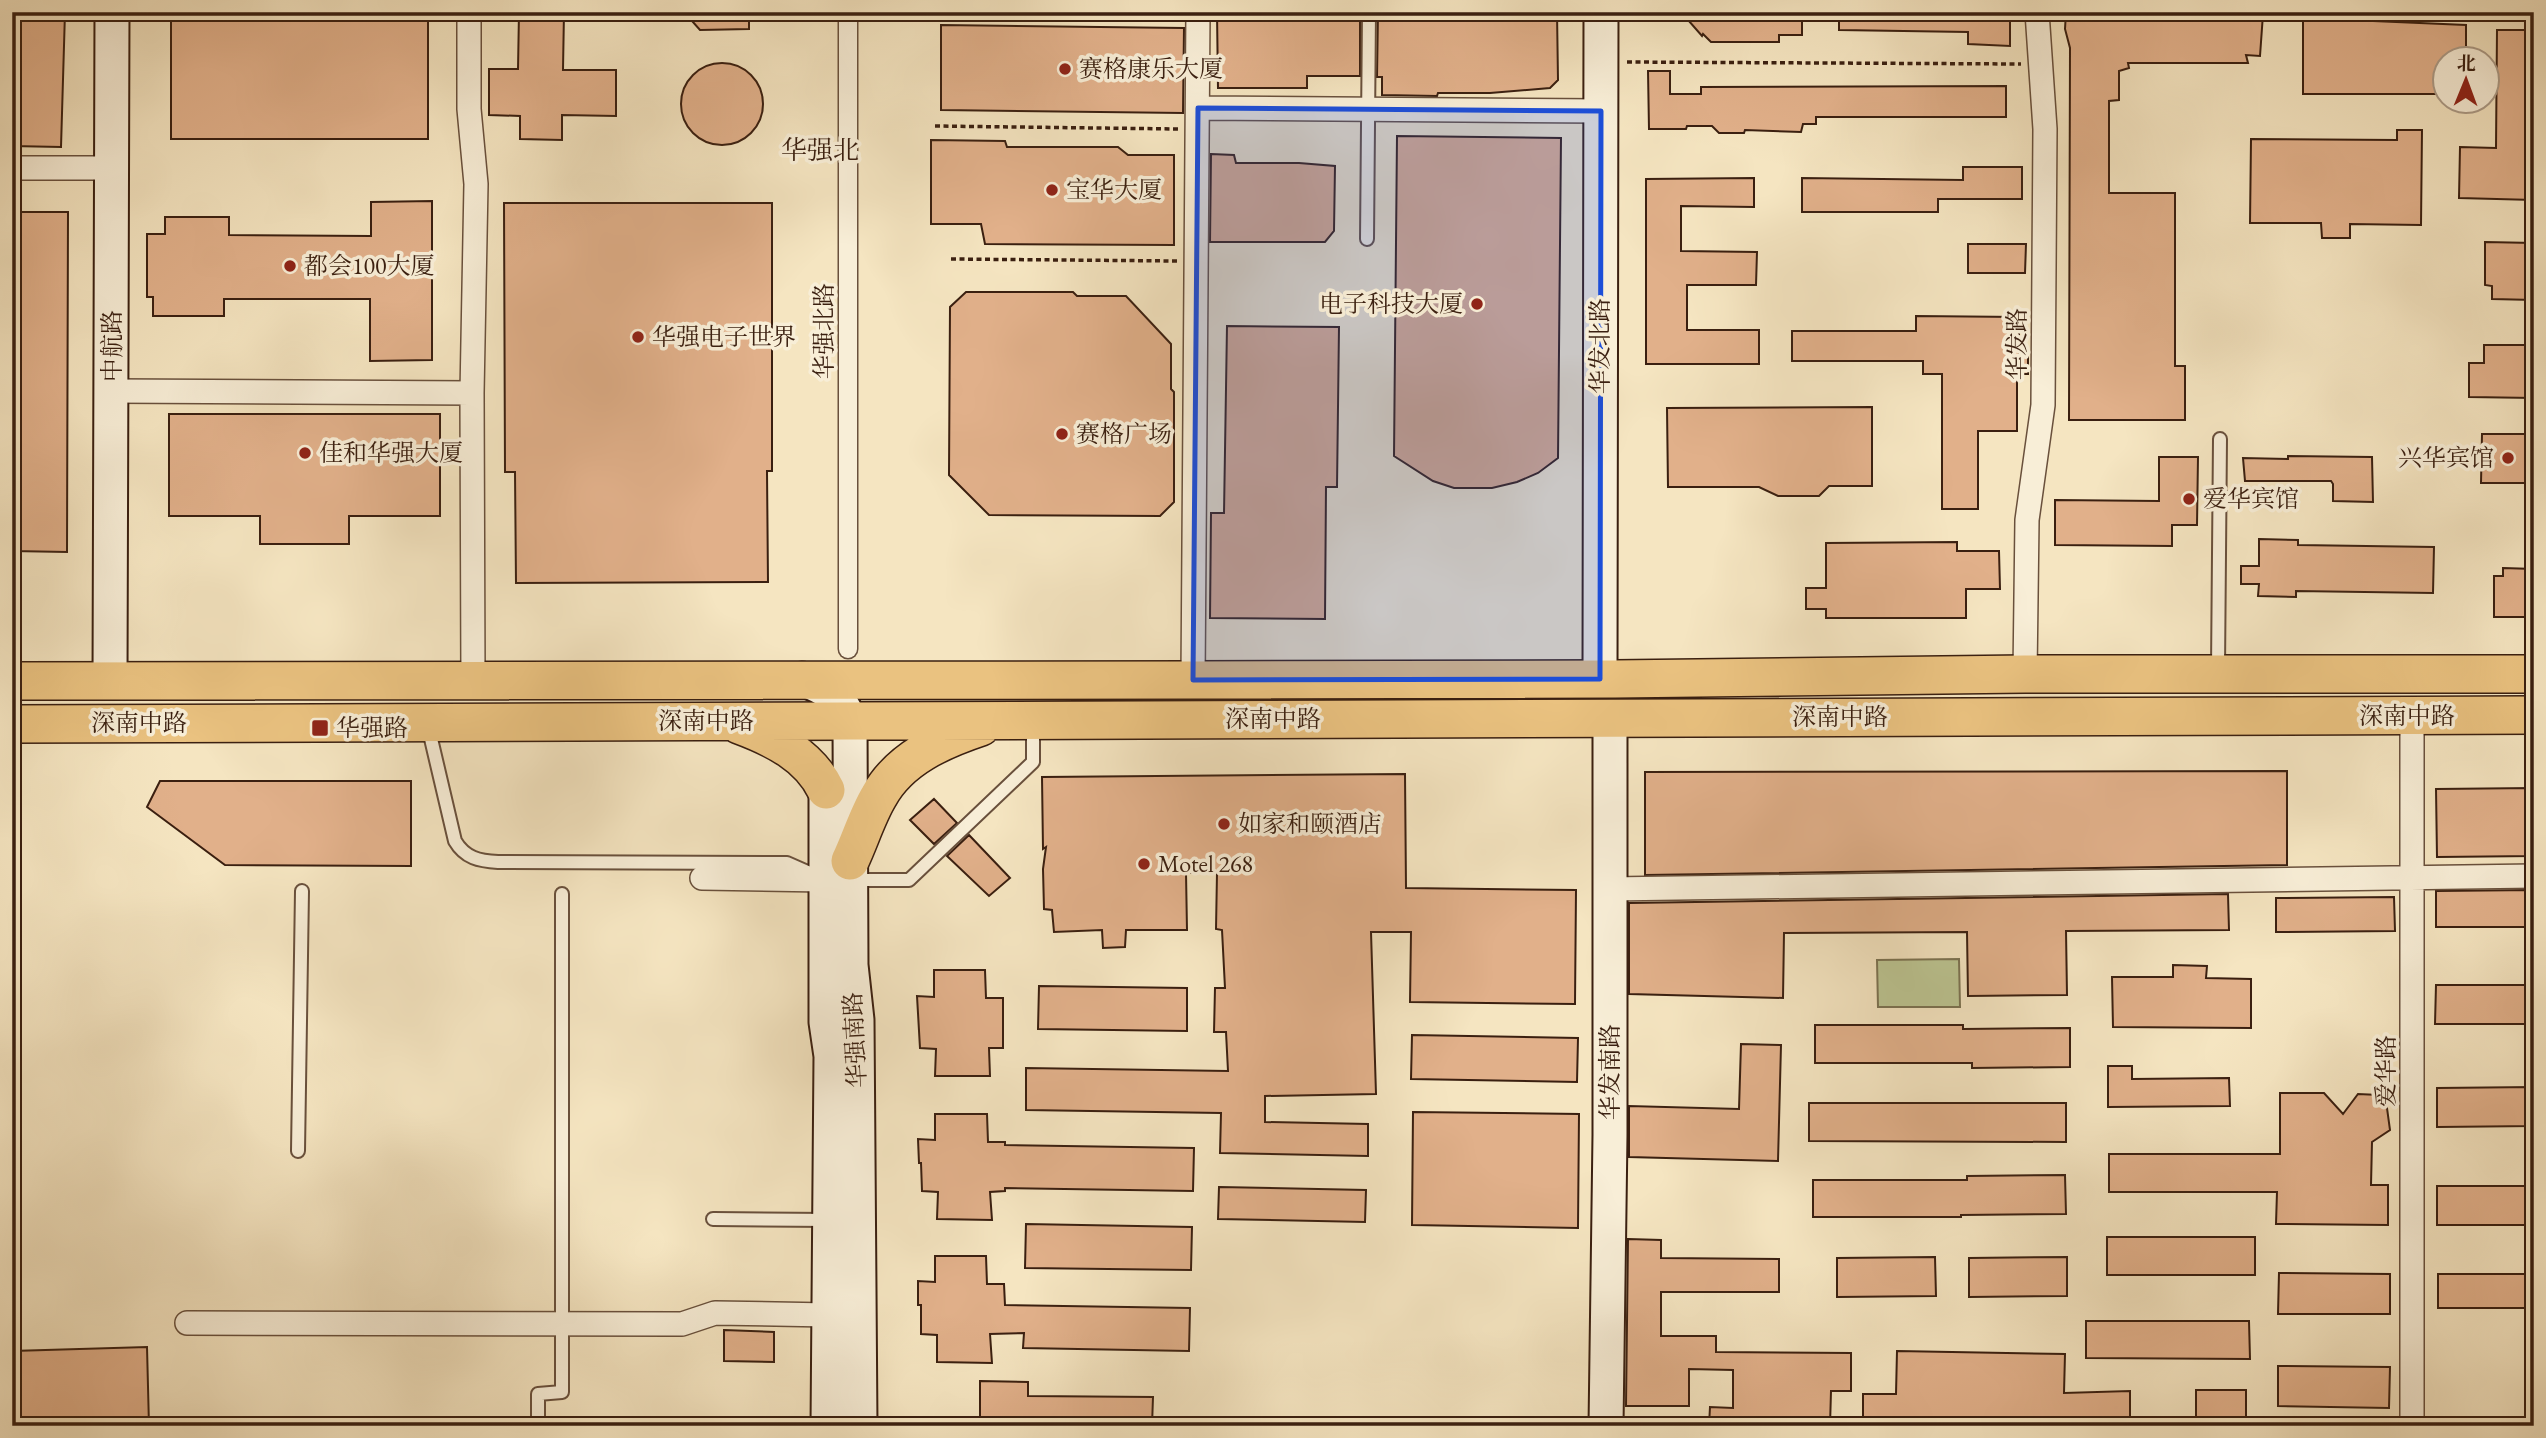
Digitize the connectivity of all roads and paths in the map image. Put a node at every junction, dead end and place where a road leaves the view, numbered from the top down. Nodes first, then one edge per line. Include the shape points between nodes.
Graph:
1 (112, 12) edge
2 (469, 12) edge
3 (848, 12) edge
4 (1198, 12) edge
5 (1369, 12) edge
6 (1601, 12) edge
7 (1621, 12) edge
8 (2037, 12) edge
9 (1621, 62) junction
10 (2042, 64) junction
11 (1368, 109) junction
12 (1601, 111) junction
13 (1197, 119) junction
14 (935, 126) dead end
15 (12, 168) edge
16 (112, 168) junction
17 (1367, 239) dead end
18 (951, 259) dead end
19 (1196, 261) junction
20 (112, 391) junction
21 (472, 393) junction
22 (2220, 439) dead end
23 (848, 649) dead end
24 (2025, 674) junction
25 (2217, 674) junction
26 (2534, 674) edge
27 (802, 679) junction
28 (1607, 679) junction
29 (1193, 680) junction
30 (12, 681) edge
31 (110, 681) junction
32 (473, 681) junction
33 (2534, 715) edge
34 (2412, 716) junction
35 (1610, 718) junction
36 (1016, 720) junction
37 (728, 721) junction
38 (427, 722) junction
39 (850, 722) junction
40 (12, 724) edge
41 (825, 790) joint
42 (842, 873) junction
43 (2534, 876) edge
44 (2413, 877) junction
45 (702, 878) dead end
46 (1610, 889) junction
47 (302, 891) dead end
48 (562, 894) dead end
49 (298, 1151) dead end
50 (713, 1219) dead end
51 (830, 1220) junction
52 (829, 1315) junction
53 (187, 1323) dead end
54 (562, 1324) junction
55 (861, 1423) edge
56 (538, 1426) edge
57 (828, 1426) edge
58 (1606, 1426) edge
59 (2412, 1426) edge

1 - 16 main road, 中航路
2 - 21 street via 469,109 476,184
3 - 23 street, 华强北路
4 - 13 street
5 - 11 lane
6 - 12 main road, 华发北路
7 - 9 main road, 华发北路
8 - 10 street, 华发路
9 - 10 path
9 - 28 main road, 华发北路
10 - 24 street, 华发路 via 2043,405 2027,520
11 - 12 street
11 - 13 street
11 - 17 lane
12 - 28 main road, 华发北路
13 - 14 path
13 - 19 street
15 - 16 street
16 - 20 main road, 中航路
18 - 19 path
19 - 29 street
20 - 21 street
20 - 31 main road, 中航路
21 - 32 street
22 - 25 lane
24 - 25 main road, 深南中路
24 - 28 main road, 深南中路
25 - 26 main road, 深南中路
27 - 29 main road, 深南中路
27 - 32 main road, 深南中路
27 - 39 main road via 836,696 847,709
28 - 29 main road, 深南中路
30 - 31 main road, 深南中路
31 - 32 main road, 深南中路
33 - 34 main road, 深南中路
34 - 35 main road, 深南中路
34 - 44 street, 爱华路
35 - 36 main road, 深南中路
35 - 46 main road, 华发南路
36 - 39 main road, 深南中路
36 - 42 main road via 944,741 908,762 878,796
36 - 42 lane via 1033,762 909,880
37 - 38 main road, 深南中路
37 - 39 main road, 深南中路
37 - 41 main road via 801,757
38 - 40 main road, 深南中路
38 - 42 lane via 455,841 471,858 498,862 786,863
39 - 42 main road, 华强南路
41 - 42 main road, 华强南路
42 - 45 street
42 - 51 main road, 华强南路 via 826,1022 831,1056
42 - 55 main road, 华强南路 via 858,1020
43 - 44 street
44 - 46 street
44 - 59 street, 爱华路
46 - 58 main road, 华发南路
47 - 49 lane
48 - 54 lane
50 - 51 lane
51 - 52 main road, 华强南路
52 - 54 street via 715,1313 682,1324
52 - 57 main road, 华强南路
53 - 54 street
54 - 56 lane via 562,1392 538,1394

